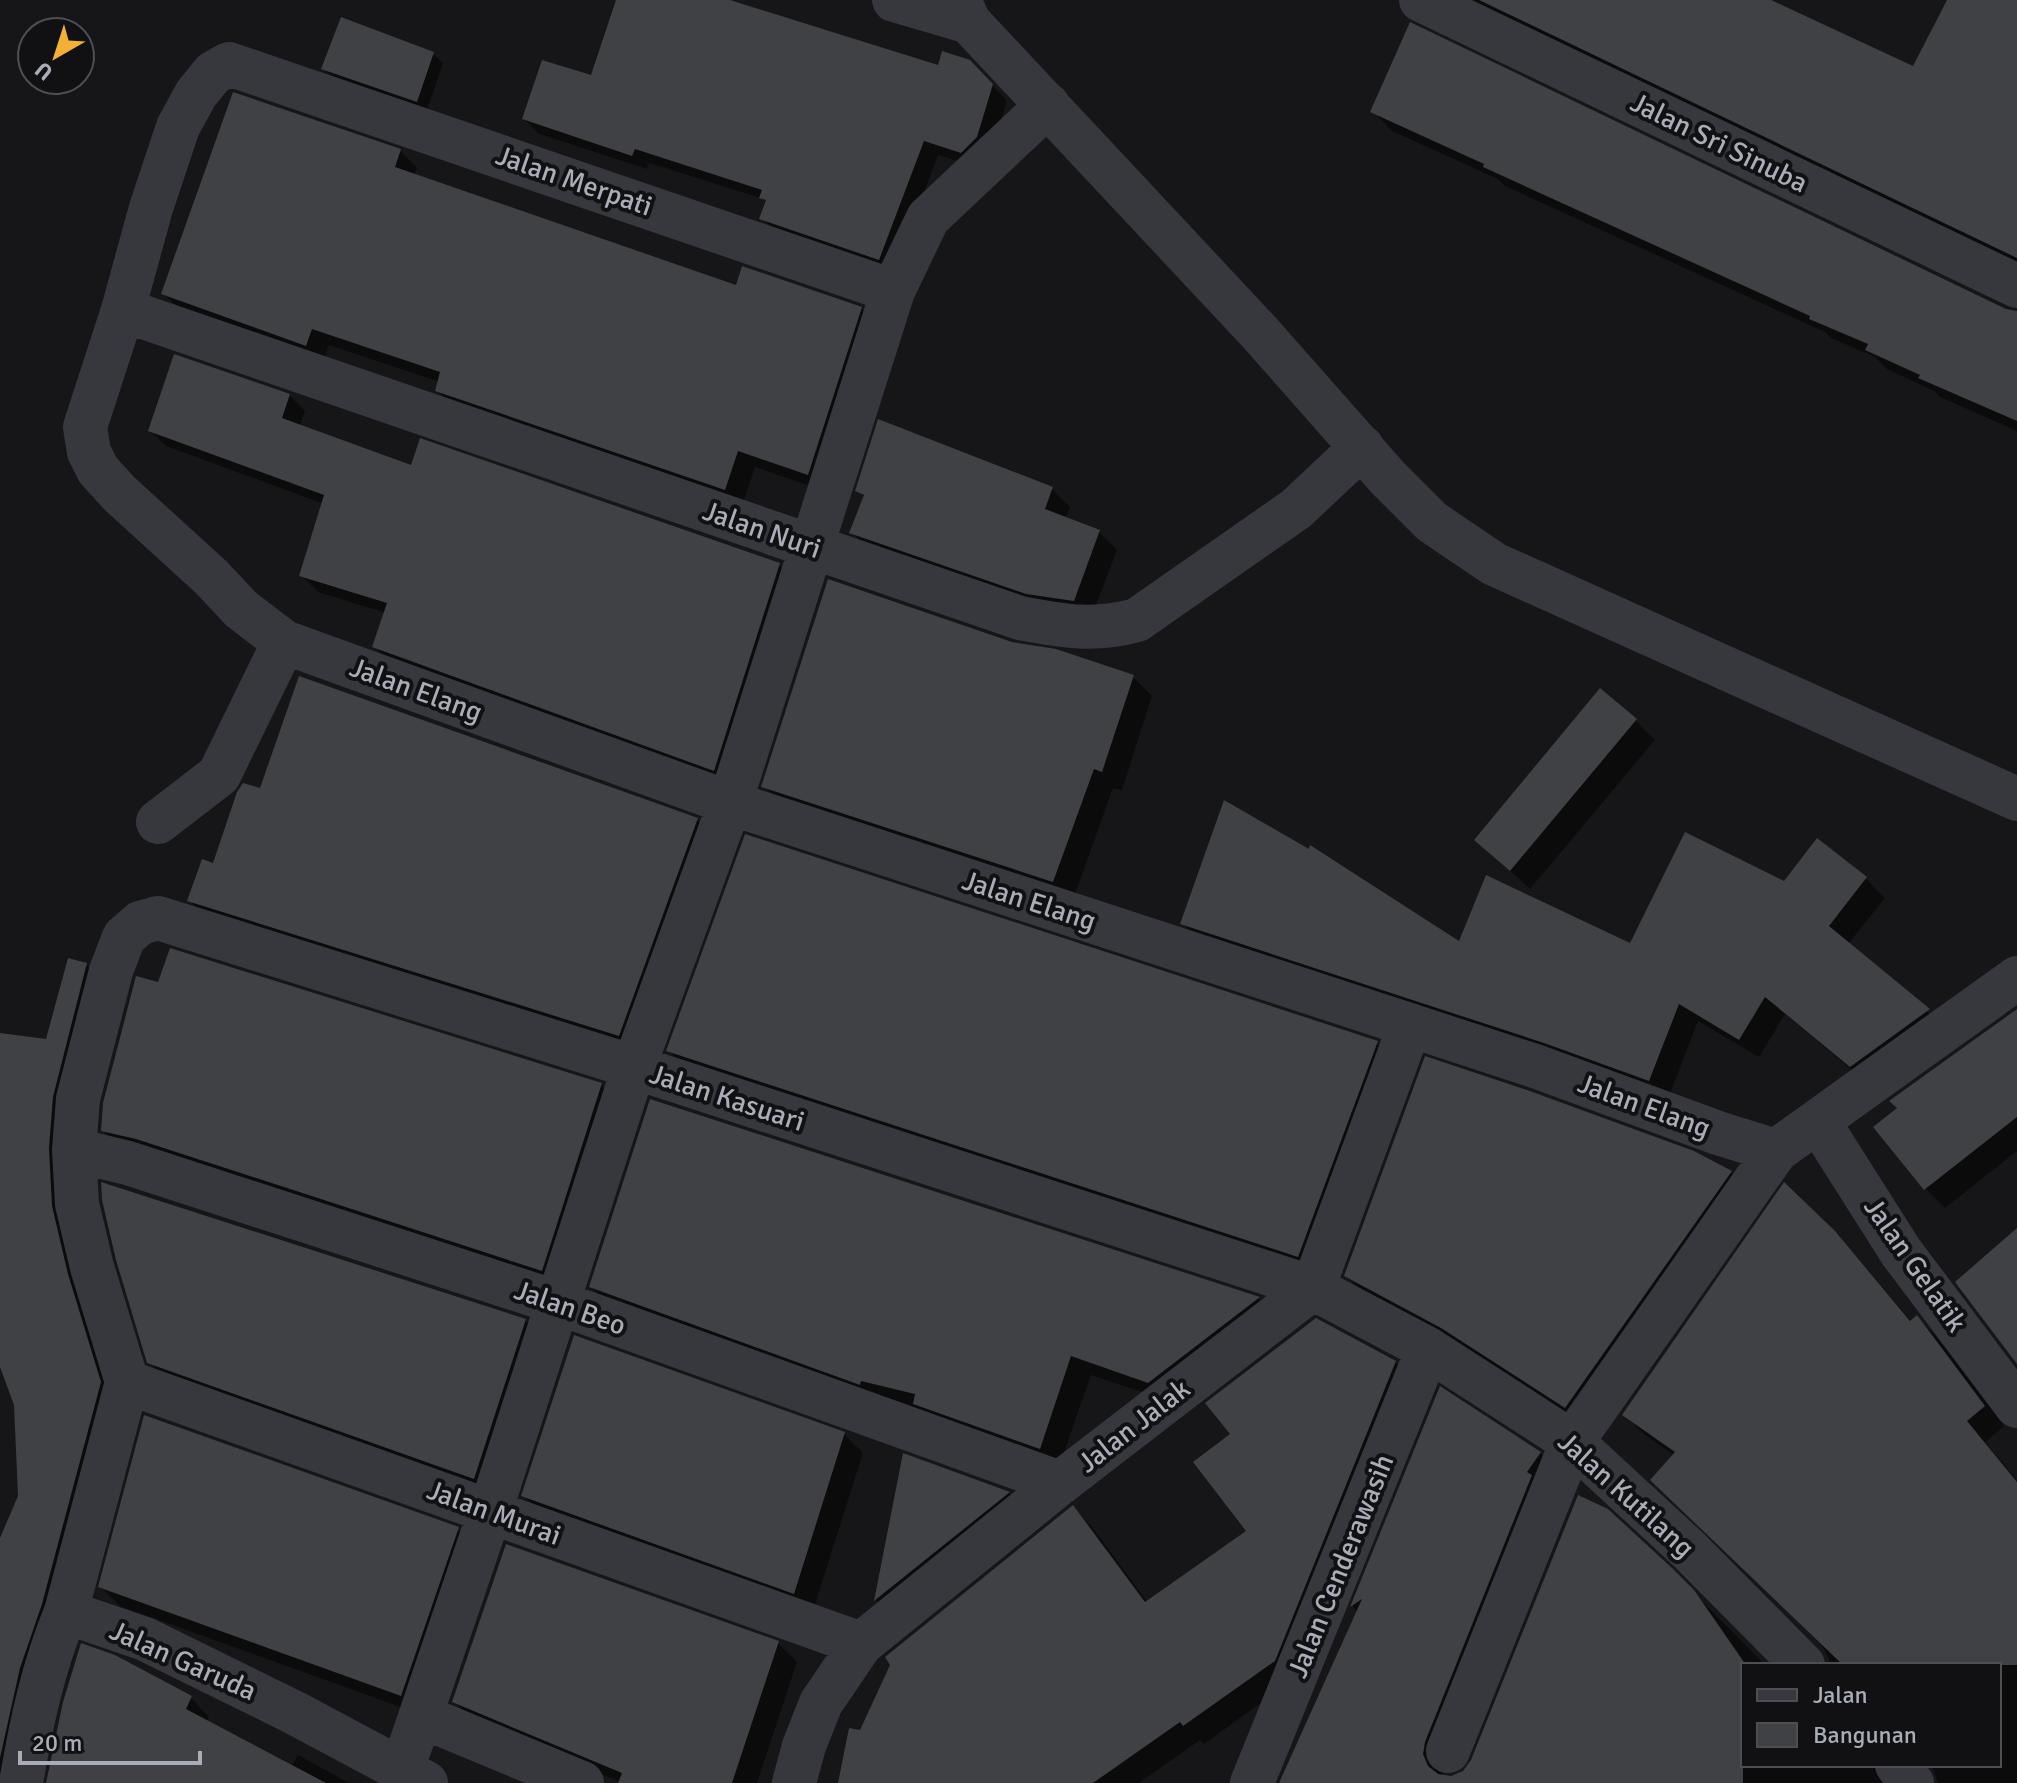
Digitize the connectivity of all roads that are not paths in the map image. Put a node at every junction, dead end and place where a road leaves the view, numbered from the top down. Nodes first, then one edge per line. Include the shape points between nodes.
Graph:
1 (894, 0) edge
2 (1421, 0) edge
3 (964, 11) edge
4 (1048, 105) junction
5 (2017, 286) edge
6 (893, 291) junction
7 (123, 310) junction
8 (1362, 447) junction
9 (813, 548) junction
10 (284, 642) junction
11 (2017, 799) edge
12 (730, 803) junction
13 (158, 822) dead end
14 (2017, 978) edge
15 (1410, 1025) junction
16 (634, 1067) junction
17 (1818, 1121) junction
18 (74, 1150) junction
19 (1776, 1151) junction
20 (1313, 1288) junction
21 (559, 1303) junction
22 (1428, 1349) junction
23 (127, 1382) junction
24 (2017, 1406) edge
25 (1572, 1442) junction
26 (1060, 1483) junction
27 (490, 1512) junction
28 (66, 1612) junction
29 (861, 1644) junction
30 (1801, 1663) edge
31 (421, 1716) junction
32 (1448, 1751) dead end
33 (1899, 1767) edge
34 (414, 1777) edge
35 (21, 1783) edge
36 (582, 1783) edge
37 (794, 1783) edge
38 (1252, 1783) edge
39 (1912, 1783) edge

1 - 3 street
2 - 5 street, Jalan Sri Sinuba
3 - 4 street
4 - 6 street via 928,218
4 - 8 street
6 - 7 street, Jalan Merpati via 229,64 213,73 178,127
6 - 9 street
7 - 9 street, Jalan Nuri
7 - 10 street, Jalan Elang via 85,427 89,452 98,470 130,503 241,609
8 - 9 street, Jalan Nuri via 1296,509 1192,584 1137,620 1108,628 1020,618
8 - 11 street via 1432,522 1494,564
9 - 12 street
10 - 12 street, Jalan Elang
10 - 13 street via 219,775
12 - 15 street, Jalan Elang
12 - 16 street
14 - 17 street
15 - 19 street, Jalan Elang
15 - 20 street
16 - 18 street, Jalan Kasuari via 158,918 140,923 124,937 111,971 78,1099
16 - 20 street, Jalan Kasuari
16 - 21 street
17 - 19 street
17 - 24 street, Jalan Gelatik via 1901,1252
18 - 21 street, Jalan Beo
18 - 23 street via 80,1216
19 - 25 street
20 - 22 street, Jalan Kasuari
20 - 26 street, Jalan Jalak
21 - 26 street, Jalan Beo
21 - 27 street
22 - 25 street, Jalan Kutilang
22 - 38 street, Jalan Cenderawasih
23 - 27 street, Jalan Murai
23 - 28 street
25 - 30 street, Jalan Kutilang
25 - 32 street
26 - 29 street, Jalan Jalak
27 - 29 street, Jalan Murai
27 - 31 street
28 - 34 street, Jalan Garuda via 145,1639
28 - 35 street via 34,1708
29 - 37 street, Jalan Jalak via 821,1703
31 - 34 street
31 - 36 street
33 - 39 street

